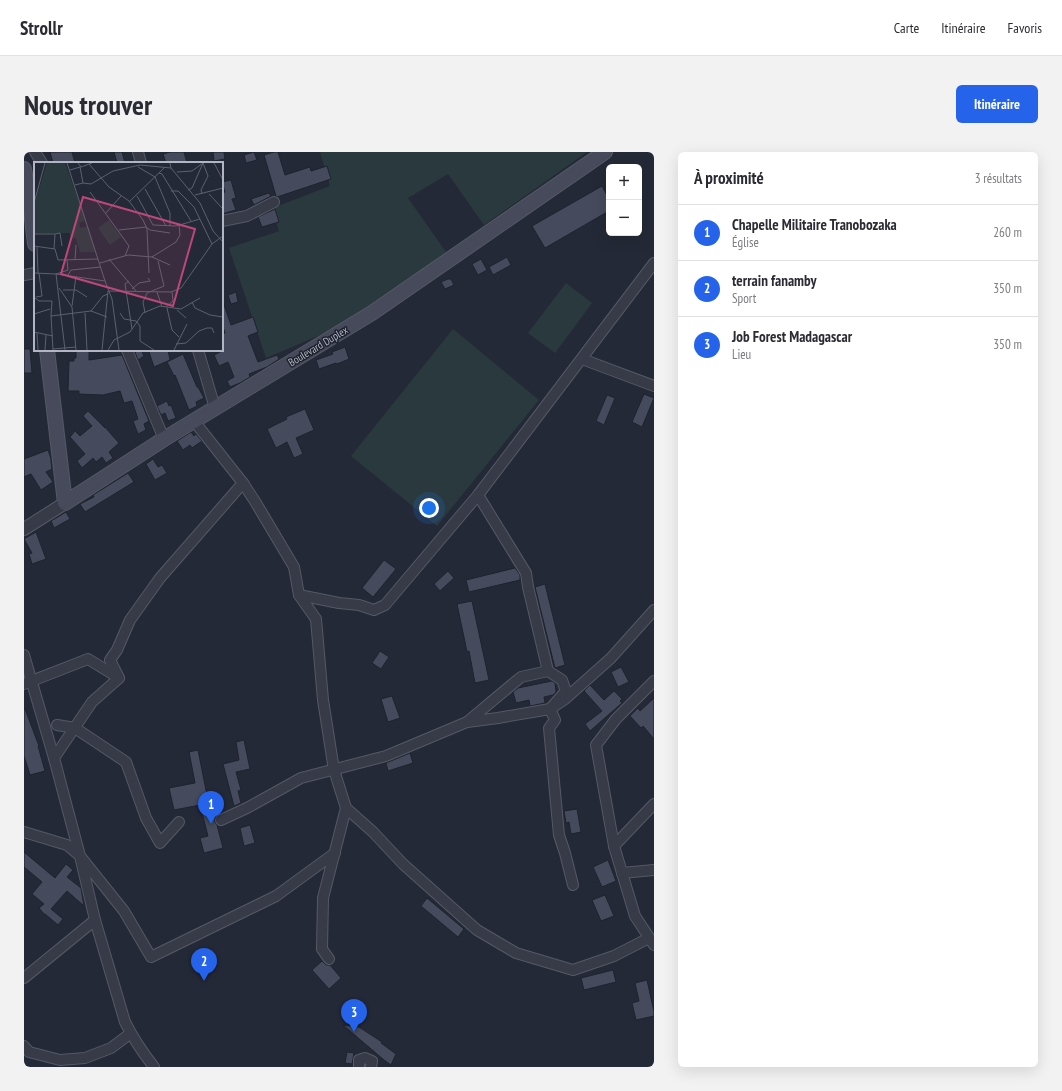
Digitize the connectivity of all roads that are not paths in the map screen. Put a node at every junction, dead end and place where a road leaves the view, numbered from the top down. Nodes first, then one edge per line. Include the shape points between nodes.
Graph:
1 (35, 152) edge
2 (138, 152) edge
3 (606, 152) edge
4 (41, 162) edge
5 (141, 162) edge
6 (24, 169) edge
7 (274, 202) dead end
8 (33, 209) edge
9 (223, 221) edge
10 (34, 226) edge
11 (654, 263) edge
12 (34, 273) edge
13 (24, 275) edge
14 (47, 351) edge
15 (127, 351) edge
16 (198, 351) edge
17 (582, 359) junction
18 (654, 386) edge
19 (215, 408) junction
20 (194, 421) junction
21 (164, 439) junction
22 (243, 483) junction
23 (478, 495) junction
24 (65, 503) junction
25 (24, 529) edge
26 (299, 596) junction
27 (654, 610) edge
28 (24, 655) edge
29 (548, 670) junction
30 (119, 678) junction
31 (654, 681) edge
32 (28, 683) edge
33 (550, 709) junction
34 (467, 722) junction
35 (57, 725) dead end
36 (75, 728) junction
37 (54, 758) junction
38 (334, 770) junction
39 (654, 804) edge
40 (346, 808) junction
41 (221, 820) dead end
42 (179, 822) dead end
43 (24, 832) edge
44 (614, 846) junction
45 (335, 853) junction
46 (80, 856) junction
47 (654, 870) edge
48 (622, 873) junction
49 (573, 885) dead end
50 (95, 920) junction
51 (652, 942) edge
52 (329, 959) dead end
53 (24, 978) edge
54 (132, 1034) junction
55 (24, 1046) edge
56 (154, 1067) edge
57 (359, 1067) edge
58 (371, 1067) edge

1 - 4 street
2 - 5 street
3 - 19 main road, Boulevard Duplex via 372,313
6 - 8 main road
7 - 9 street via 247,216
8 - 10 main road
11 - 17 street
12 - 13 street
14 - 24 main road
15 - 21 street
16 - 19 street
17 - 18 street
17 - 23 street
19 - 20 main road, Boulevard Duplex
20 - 21 main road, Boulevard Duplex
20 - 22 street
21 - 24 main road, Boulevard Duplex
22 - 26 street via 294,567
22 - 30 street via 160,578 130,620 110,660
23 - 26 street via 385,605 374,610 359,604
23 - 29 street via 526,573
24 - 25 street, Boulevard Duplex
26 - 38 street via 316,619 323,700
27 - 33 street via 611,658
28 - 32 street
29 - 33 street via 562,680 566,691
29 - 34 street via 521,677
30 - 32 street via 88,659
30 - 36 street via 92,702
31 - 44 street via 616,719 596,745
32 - 37 street
33 - 34 street
33 - 49 street via 555,720 548,728 559,835
34 - 38 street via 386,756
35 - 36 street
36 - 37 street
36 - 42 street via 126,762 146,818 160,843
37 - 46 street
38 - 40 street
38 - 41 street via 301,778
39 - 44 street
40 - 45 street
40 - 51 street via 373,832 402,864 477,930 516,953 573,970
43 - 46 street via 67,845
44 - 48 street
45 - 46 street via 276,896 151,957 124,911
45 - 52 street via 324,898 322,949
46 - 50 street
47 - 48 street
48 - 51 street via 635,916
50 - 53 street
50 - 54 street via 125,1022
54 - 55 street via 111,1048 85,1058 60,1060 29,1052
54 - 56 street
57 - 58 street via 360,1060 365,1058 372,1061

